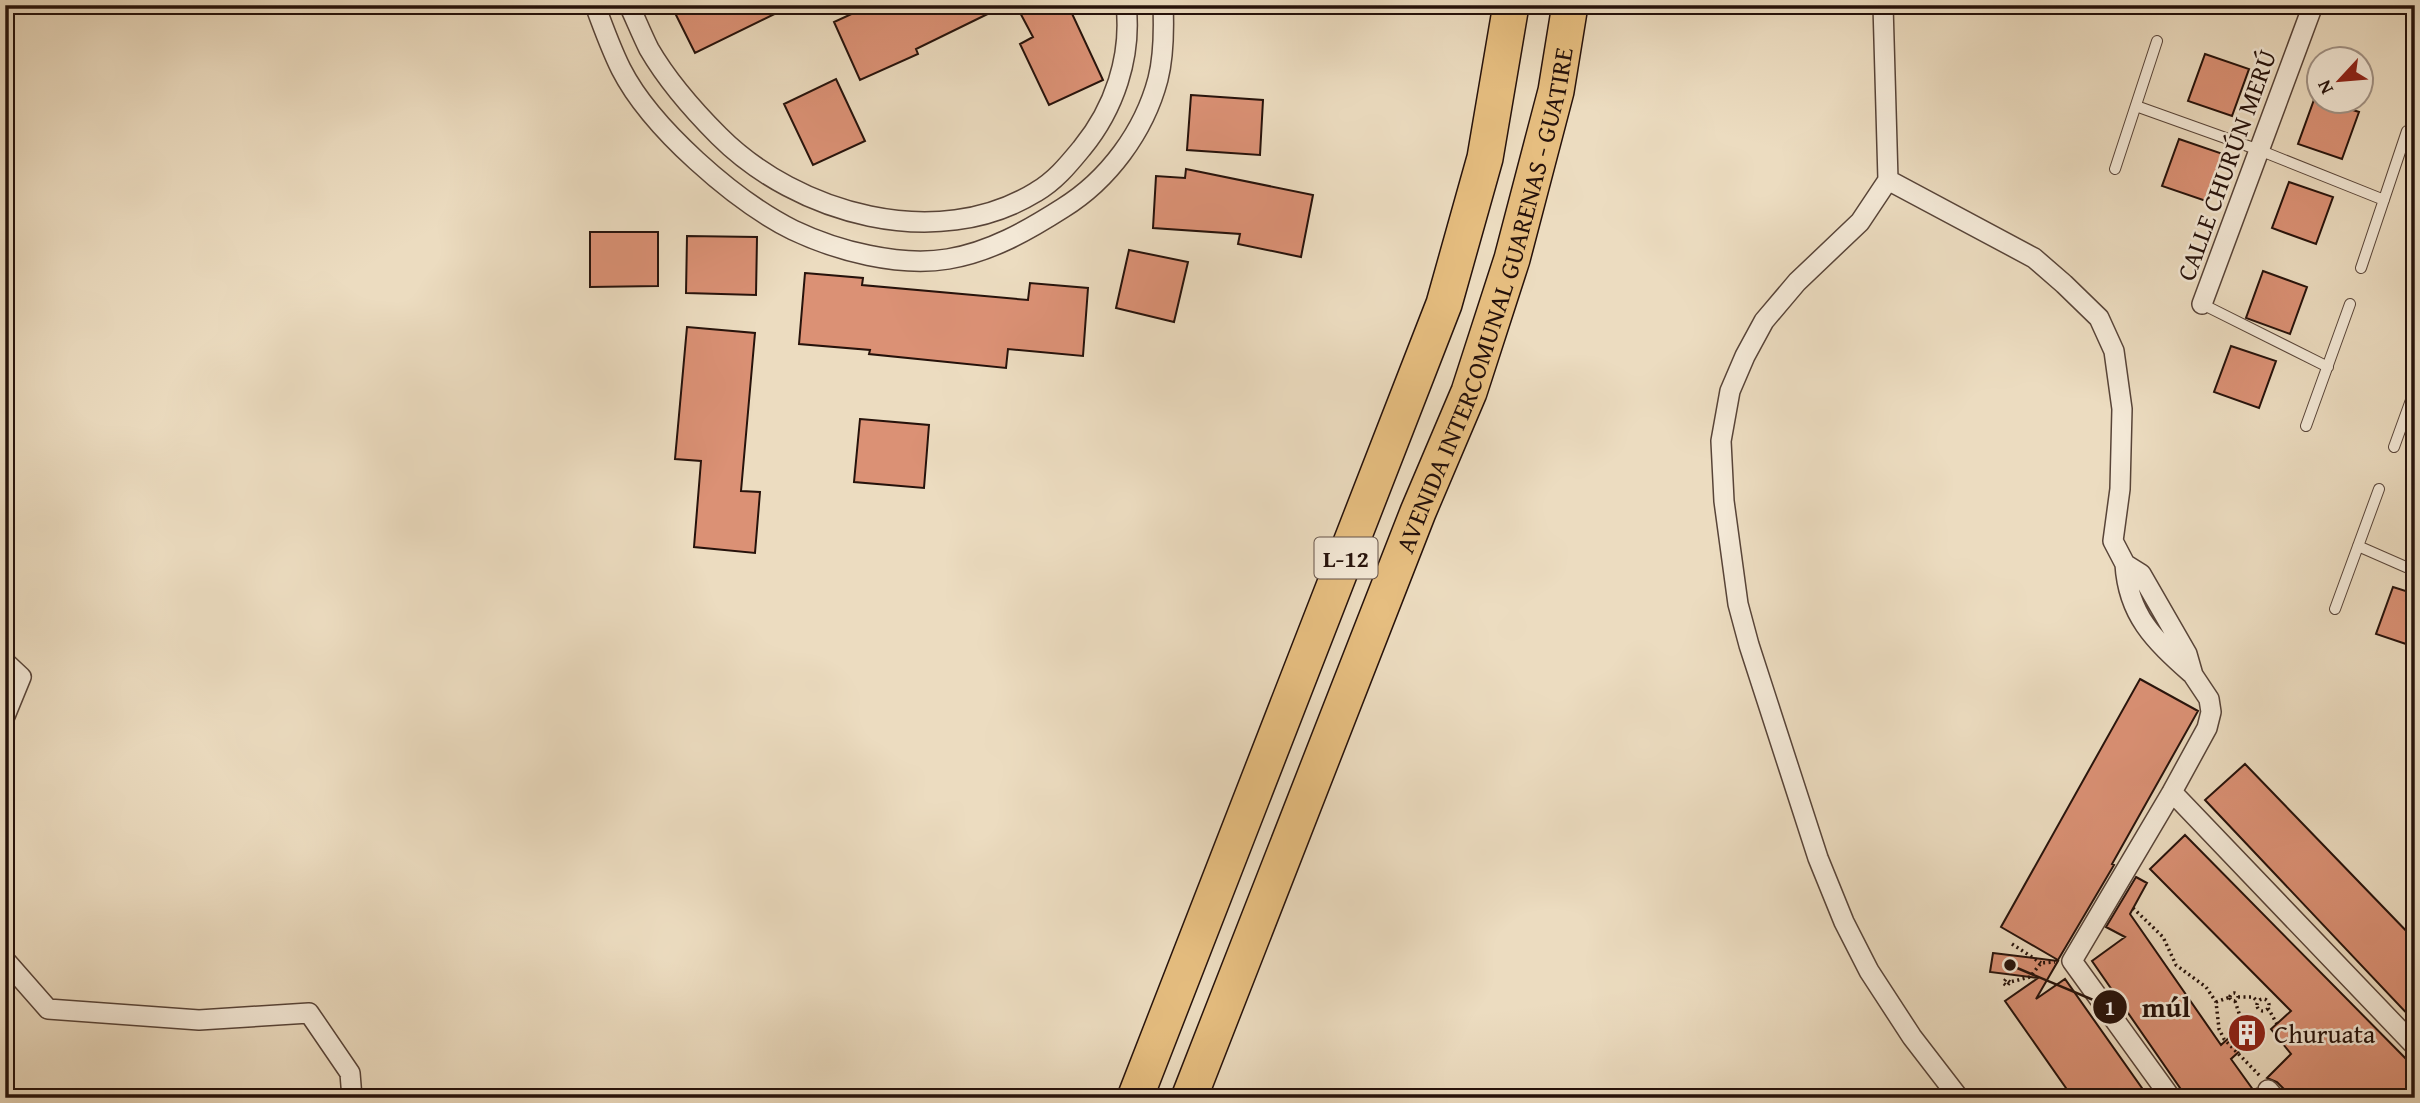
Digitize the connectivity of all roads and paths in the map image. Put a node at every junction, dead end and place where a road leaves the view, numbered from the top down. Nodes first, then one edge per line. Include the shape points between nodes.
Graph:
1 (595, 5) edge
2 (629, 5) edge
3 (1126, 5) edge
4 (1163, 5) edge
5 (1511, 5) edge
6 (1570, 5) edge
7 (1883, 5) edge
8 (2313, 5) edge
9 (2157, 41) dead end
10 (2136, 106) junction
11 (2407, 131) dead end
12 (2259, 150) junction
13 (2115, 169) dead end
14 (1888, 180) junction
15 (2384, 200) junction
16 (2361, 268) dead end
17 (2202, 304) joint
18 (2350, 304) dead end
19 (2328, 367) junction
20 (2415, 389) edge
21 (2306, 426) dead end
22 (2394, 447) dead end
23 (2378, 489) dead end
24 (2358, 546) junction
25 (2415, 570) edge
26 (2335, 609) dead end
27 (5, 662) edge
28 (5, 716) edge
29 (2172, 792) junction
30 (2133, 908) dead end
31 (2012, 944) dead end
32 (5, 960) edge
33 (2072, 961) junction
34 (2041, 963) junction
35 (2010, 982) dead end
36 (2237, 999) junction
37 (2216, 1002) junction
38 (2277, 1024) dead end
39 (2244, 1025) dead end
40 (2415, 1046) edge
41 (2271, 1094) edge
42 (352, 1098) edge
43 (1135, 1098) edge
44 (1189, 1098) edge
45 (1959, 1098) edge
46 (2171, 1098) edge

1 - 4 street via 622,71 637,93 674,138 712,173 794,230 863,254 907,261 946,260 981,252 1052,215 1092,187 1118,160 1158,79
2 - 3 street via 650,50 684,97 720,137 755,166 841,209 922,223 996,211 1036,192 1062,172 1095,133 1115,94 1125,54
5 - 43 highway, AVENIDA INTERCOMUNAL GUARENAS - GUATIRE / L-12 via 1485,158 1444,304
6 - 44 highway, AVENIDA INTERCOMUNAL GUARENAS - GUATIRE / L-12 via 1553,104 1512,259 1469,392
7 - 14 street
8 - 12 street, CALLE CHURÚN MERÚ
9 - 10 lane
10 - 12 lane
10 - 13 lane
11 - 15 lane
12 - 15 lane
12 - 17 street, CALLE CHURÚN MERÚ
14 - 29 street via 2034,258 2099,318 2114,351 2122,409 2113,541 2143,623 2156,642 2193,675 2209,699 2207,728
14 - 45 street via 1860,222 1764,321 1745,356 1730,391 1721,441 1724,501 1738,604 1818,858 1844,922 1888,1003
15 - 16 lane
17 - 19 lane
18 - 19 lane
19 - 21 lane
20 - 22 lane
23 - 24 lane
24 - 25 lane
24 - 26 lane
27 - 28 street via 21,677
29 - 33 street
29 - 40 street
30 - 37 path via 2162,937 2175,965 2206,986
31 - 34 path
32 - 42 street via 48,1009 199,1020 309,1013 350,1073
33 - 34 path
33 - 46 street
34 - 35 path via 2030,977
36 - 37 path
36 - 38 path via 2258,1001 2256,1005 2261,1011 2268,1008
36 - 39 path
37 - 41 path via 2224,1040 2258,1072

